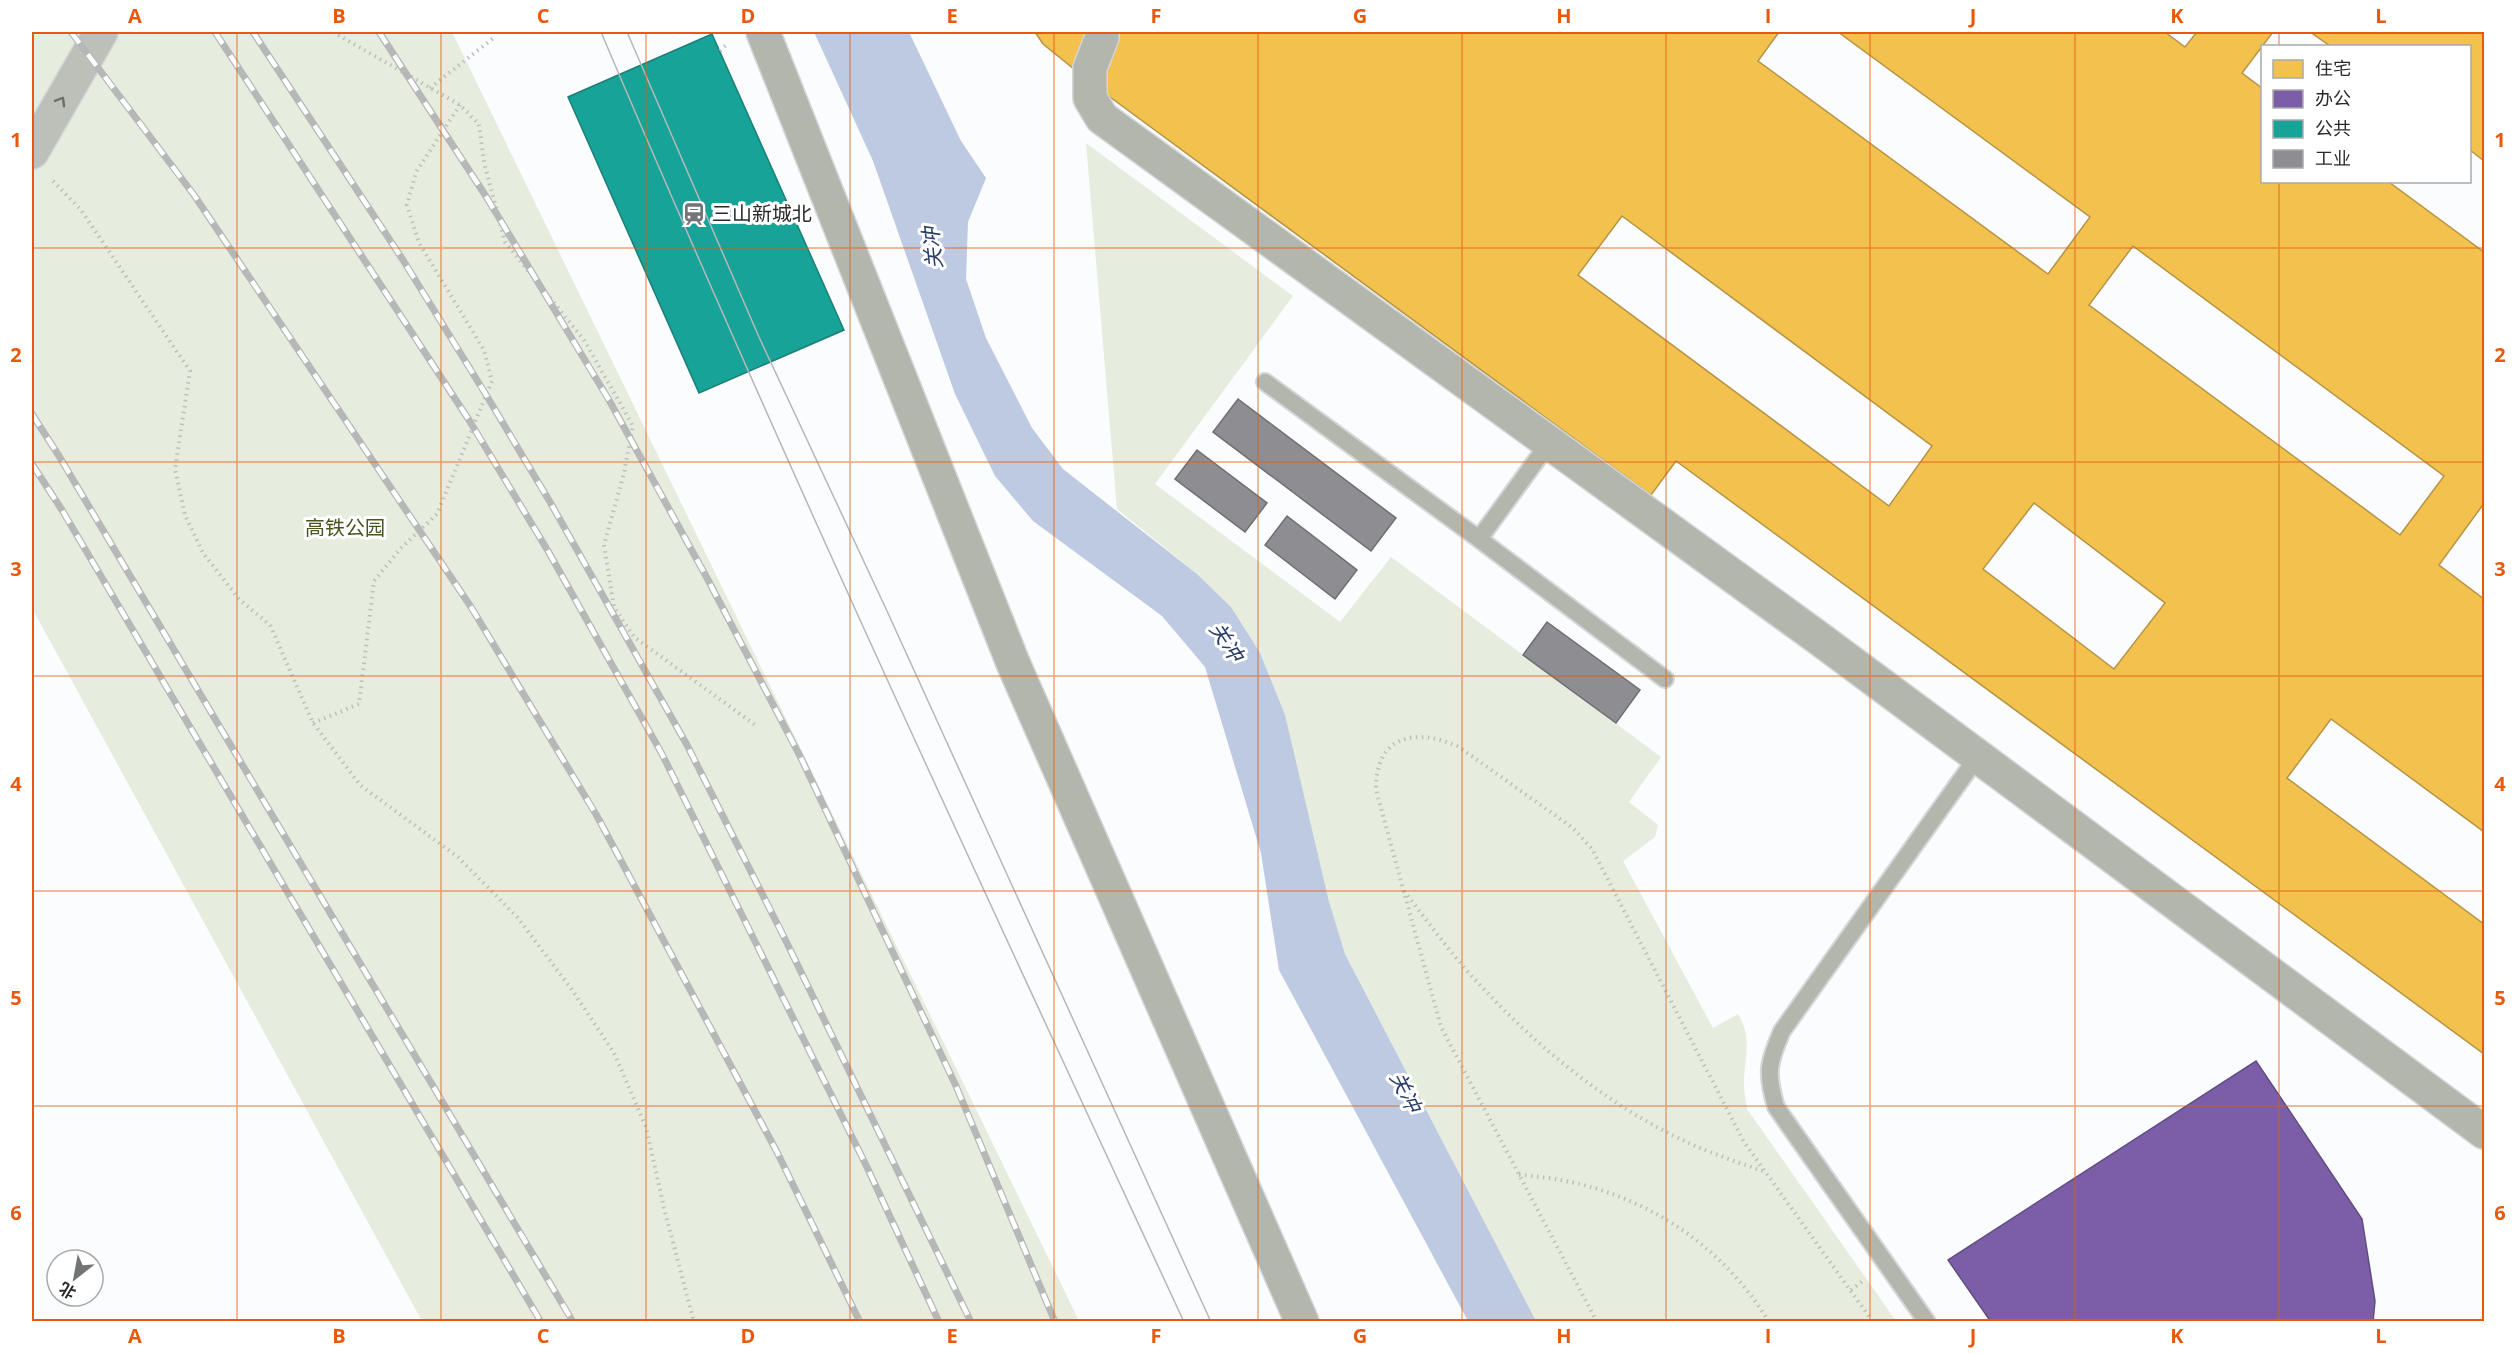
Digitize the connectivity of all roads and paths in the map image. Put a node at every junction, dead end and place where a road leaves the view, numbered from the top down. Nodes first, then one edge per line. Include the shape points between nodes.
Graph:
1 (101, 32) edge
2 (333, 32) edge
3 (763, 32) edge
4 (496, 36) dead end
5 (1102, 37) dead end
6 (430, 88) junction
7 (460, 105) junction
8 (40, 164) edge
9 (1265, 382) dead end
10 (1549, 443) junction
11 (1479, 539) junction
12 (1665, 679) dead end
13 (313, 723) junction
14 (758, 727) dead end
15 (1978, 756) junction
16 (1402, 888) junction
17 (2484, 1132) edge
18 (1764, 1172) junction
19 (1519, 1175) junction
20 (694, 1322) edge
21 (1302, 1322) edge
22 (1597, 1322) edge
23 (1769, 1322) edge
24 (1873, 1322) edge
25 (1927, 1322) edge

8 -> 1 main road
2 - 6 path
3 - 21 street via 1013,663
4 - 6 path
5 - 10 street via 1090,68 1090,98 1102,118
6 - 7 path
7 - 13 path via 416,172 407,205 419,243 484,350 492,381 437,514 374,581 359,704
7 - 14 path via 479,124 484,162 505,242 584,340 633,426 604,544 614,607 634,637
8 - 13 path via 81,210 190,371 175,469 185,515 203,553 239,599 270,625
9 - 11 lane
10 - 11 lane
10 - 15 street
11 - 12 lane
13 - 20 path via 360,785 458,857 517,917 614,1053 646,1127
15 - 17 street
15 - 25 lane via 1782,1031 1771,1057 1769,1082 1776,1107
16 - 18 path via 1480,985 1566,1066 1682,1140
16 - 18 path via 1376,790 1376,771 1384,753 1395,743 1407,737 1440,738 1459,747 1573,828 1592,849 1744,1142
16 - 19 path via 1441,1027
18 - 24 path
19 - 22 path
19 - 23 path via 1585,1184 1662,1217 1706,1246 1736,1275

